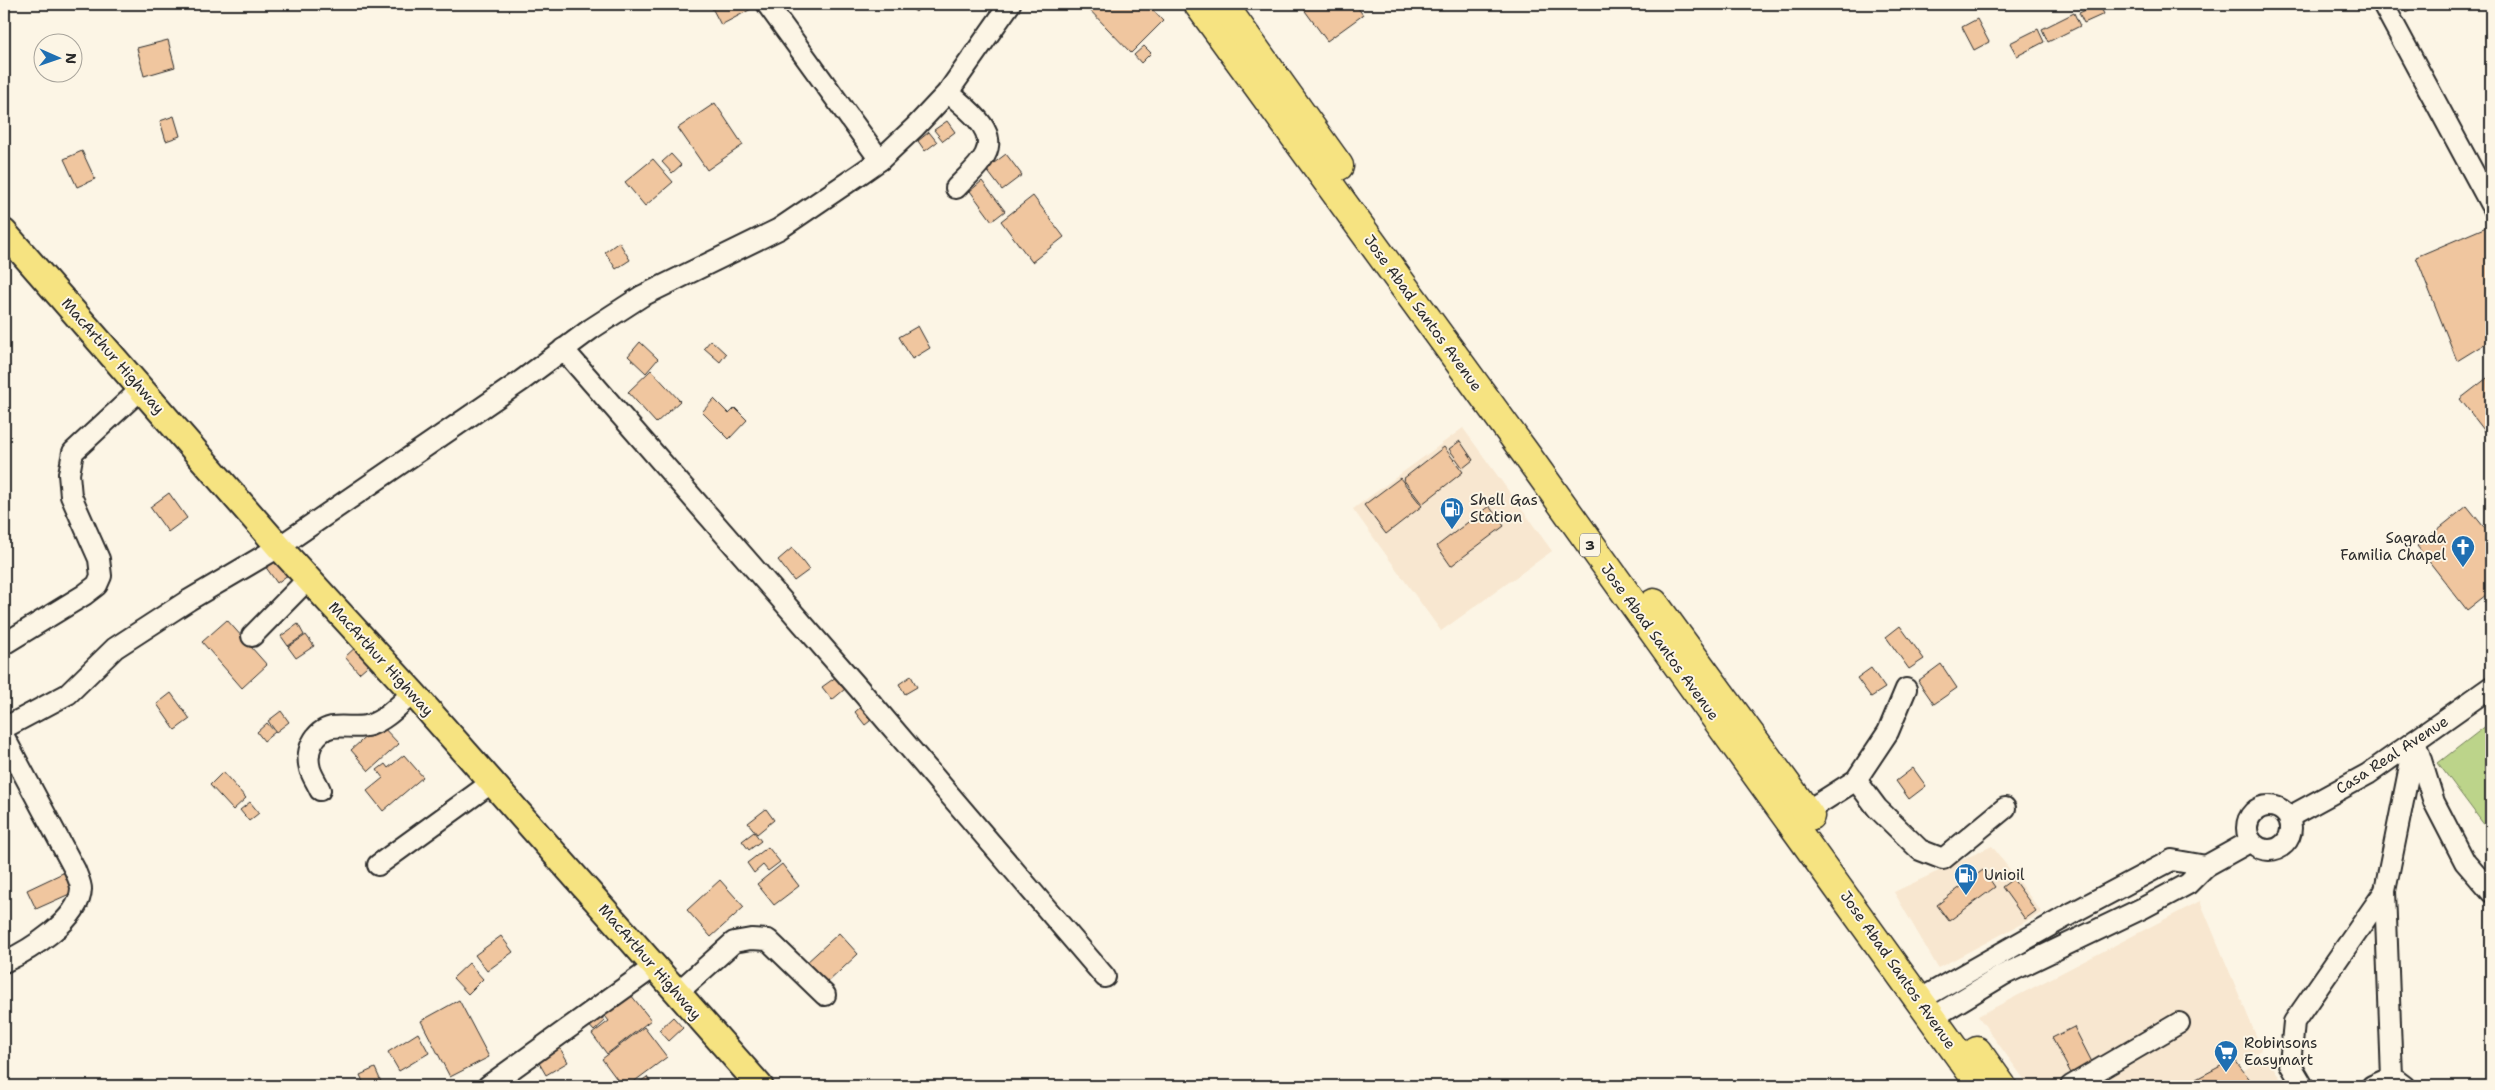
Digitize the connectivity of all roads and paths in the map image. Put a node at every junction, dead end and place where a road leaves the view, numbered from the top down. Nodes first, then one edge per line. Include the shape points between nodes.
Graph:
1 (767, 4) edge
2 (1010, 4) edge
3 (1198, 4) edge
4 (1222, 4) edge
5 (2383, 4) edge
6 (948, 92) junction
7 (880, 160) junction
8 (956, 188) dead end
9 (2491, 205) edge
10 (4, 232) edge
11 (563, 349) junction
12 (141, 389) junction
13 (279, 547) junction
14 (308, 579) junction
15 (252, 636) dead end
16 (4, 644) edge
17 (2491, 687) edge
18 (1906, 689) dead end
19 (413, 693) junction
20 (4, 728) edge
21 (4, 737) edge
22 (2415, 741) junction
23 (1856, 780) junction
24 (491, 783) junction
25 (320, 790) dead end
26 (2005, 808) dead end
27 (1799, 816) junction
28 (2289, 817) junction
29 (2251, 841) junction
30 (378, 865) dead end
31 (2206, 866) junction
32 (2124, 886) junction
33 (2386, 891) junction
34 (2491, 892) edge
35 (2143, 908) junction
36 (2074, 912) junction
37 (2090, 935) junction
38 (2010, 947) junction
39 (4, 962) edge
40 (655, 966) junction
41 (2022, 966) junction
42 (1988, 972) junction
43 (1105, 977) dead end
44 (678, 993) junction
45 (825, 995) dead end
46 (1933, 1004) junction
47 (2179, 1023) dead end
48 (2398, 1082) edge
49 (489, 1086) edge
50 (760, 1086) edge
51 (1981, 1086) edge
52 (2002, 1086) edge
53 (2071, 1086) edge
54 (2303, 1086) edge
55 (2372, 1086) edge

1 - 7 street
2 - 6 street
3 - 27 highway, Jose Abad Santos Avenue / 3
4 - 27 highway, Jose Abad Santos Avenue / 3 via 1637,580
5 - 9 street
6 - 7 street
6 - 8 street via 983,124 988,140 986,155
7 - 11 street via 779,229 642,296
10 - 12 main road, MacArthur Highway
11 - 13 street
11 - 43 street via 862,691
12 - 13 main road, MacArthur Highway
12 - 16 street via 74,452 69,474 71,496 99,559 101,576 97,584
13 - 14 main road, MacArthur Highway
13 - 20 street via 115,648 68,694
14 - 15 street
14 - 19 main road, MacArthur Highway
17 - 22 street, Casa Real Avenue
18 - 23 street via 1888,732
19 - 24 main road, MacArthur Highway
19 - 25 street via 368,726 334,727 322,730 314,737 310,768
21 - 39 street via 75,870 81,888 78,904 68,918 24,953
22 - 28 street, Casa Real Avenue via 2368,774
22 - 33 street
22 - 34 street via 2434,802 2465,862
23 - 26 street via 1877,808 1920,850 1943,859
23 - 27 street
24 - 30 street
24 - 40 main road, MacArthur Highway
27 - 46 highway, Jose Abad Santos Avenue / 3
28 - 29 street via 2292,827 2290,838 2283,846 2272,851 2261,849
28 - 29 street via 2276,807 2261,808 2252,814 2248,823
29 - 31 street
31 - 32 street via 2172,860
31 - 35 street via 2188,884
32 - 35 street
32 - 36 street
33 - 48 street
33 - 54 street via 2294,1022 2290,1064
35 - 37 street
36 - 37 street
36 - 38 street
37 - 41 street
38 - 41 street
38 - 42 street
40 - 44 main road, MacArthur Highway
40 - 49 street
41 - 42 street
42 - 46 street
44 - 45 street via 734,942 751,939 768,940
44 - 50 main road, MacArthur Highway
46 - 51 highway, Jose Abad Santos Avenue / 3
46 - 52 highway, Jose Abad Santos Avenue / 3
47 - 53 street
48 - 55 street

